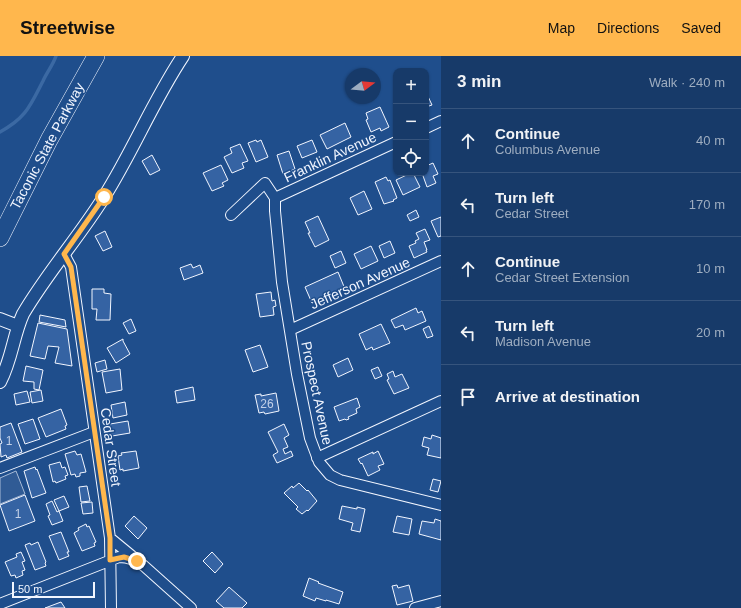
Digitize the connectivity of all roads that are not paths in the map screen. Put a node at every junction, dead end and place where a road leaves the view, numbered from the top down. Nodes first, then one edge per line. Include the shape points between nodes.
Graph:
1 (84, 56) edge
2 (96, 56) edge
3 (183, 56) edge
4 (441, 121) edge
5 (429, 127) edge
6 (393, 143) edge
7 (275, 198) junction
8 (0, 213) edge
9 (231, 215) dead end
10 (0, 238) edge
11 (64, 254) junction
12 (441, 261) edge
13 (0, 319) edge
14 (18, 326) junction
15 (290, 330) junction
16 (0, 382) edge
17 (441, 401) edge
18 (94, 432) junction
19 (317, 458) junction
20 (0, 468) edge
21 (441, 505) edge
22 (110, 538) junction
23 (110, 560) junction
24 (144, 566) junction
25 (441, 601) edge
26 (0, 604) edge
27 (112, 608) edge
28 (191, 608) edge
29 (415, 608) edge

1 - 8 highway, Taconic State Parkway
2 - 10 highway, Taconic State Parkway via 49,140
3 - 11 street via 168,78 100,203
4 - 5 street
6 - 7 street, Franklin Avenue
7 - 9 street via 266,183
7 - 15 street, Prospect Avenue via 282,282
11 - 14 street via 23,314
11 - 18 street, Cedar Street via 71,267
12 - 15 street, Jefferson Avenue
13 - 14 street
14 - 16 street via 10,358
15 - 19 street, Prospect Avenue via 309,431
17 - 19 street
18 - 20 street
18 - 22 street, Cedar Street
19 - 21 street, Prospect Avenue via 330,475 340,480
22 - 23 street, Cedar Street
22 - 24 street
23 - 24 street via 128,558
23 - 26 street
23 - 27 street, Cedar Street
24 - 28 street
25 - 29 street

